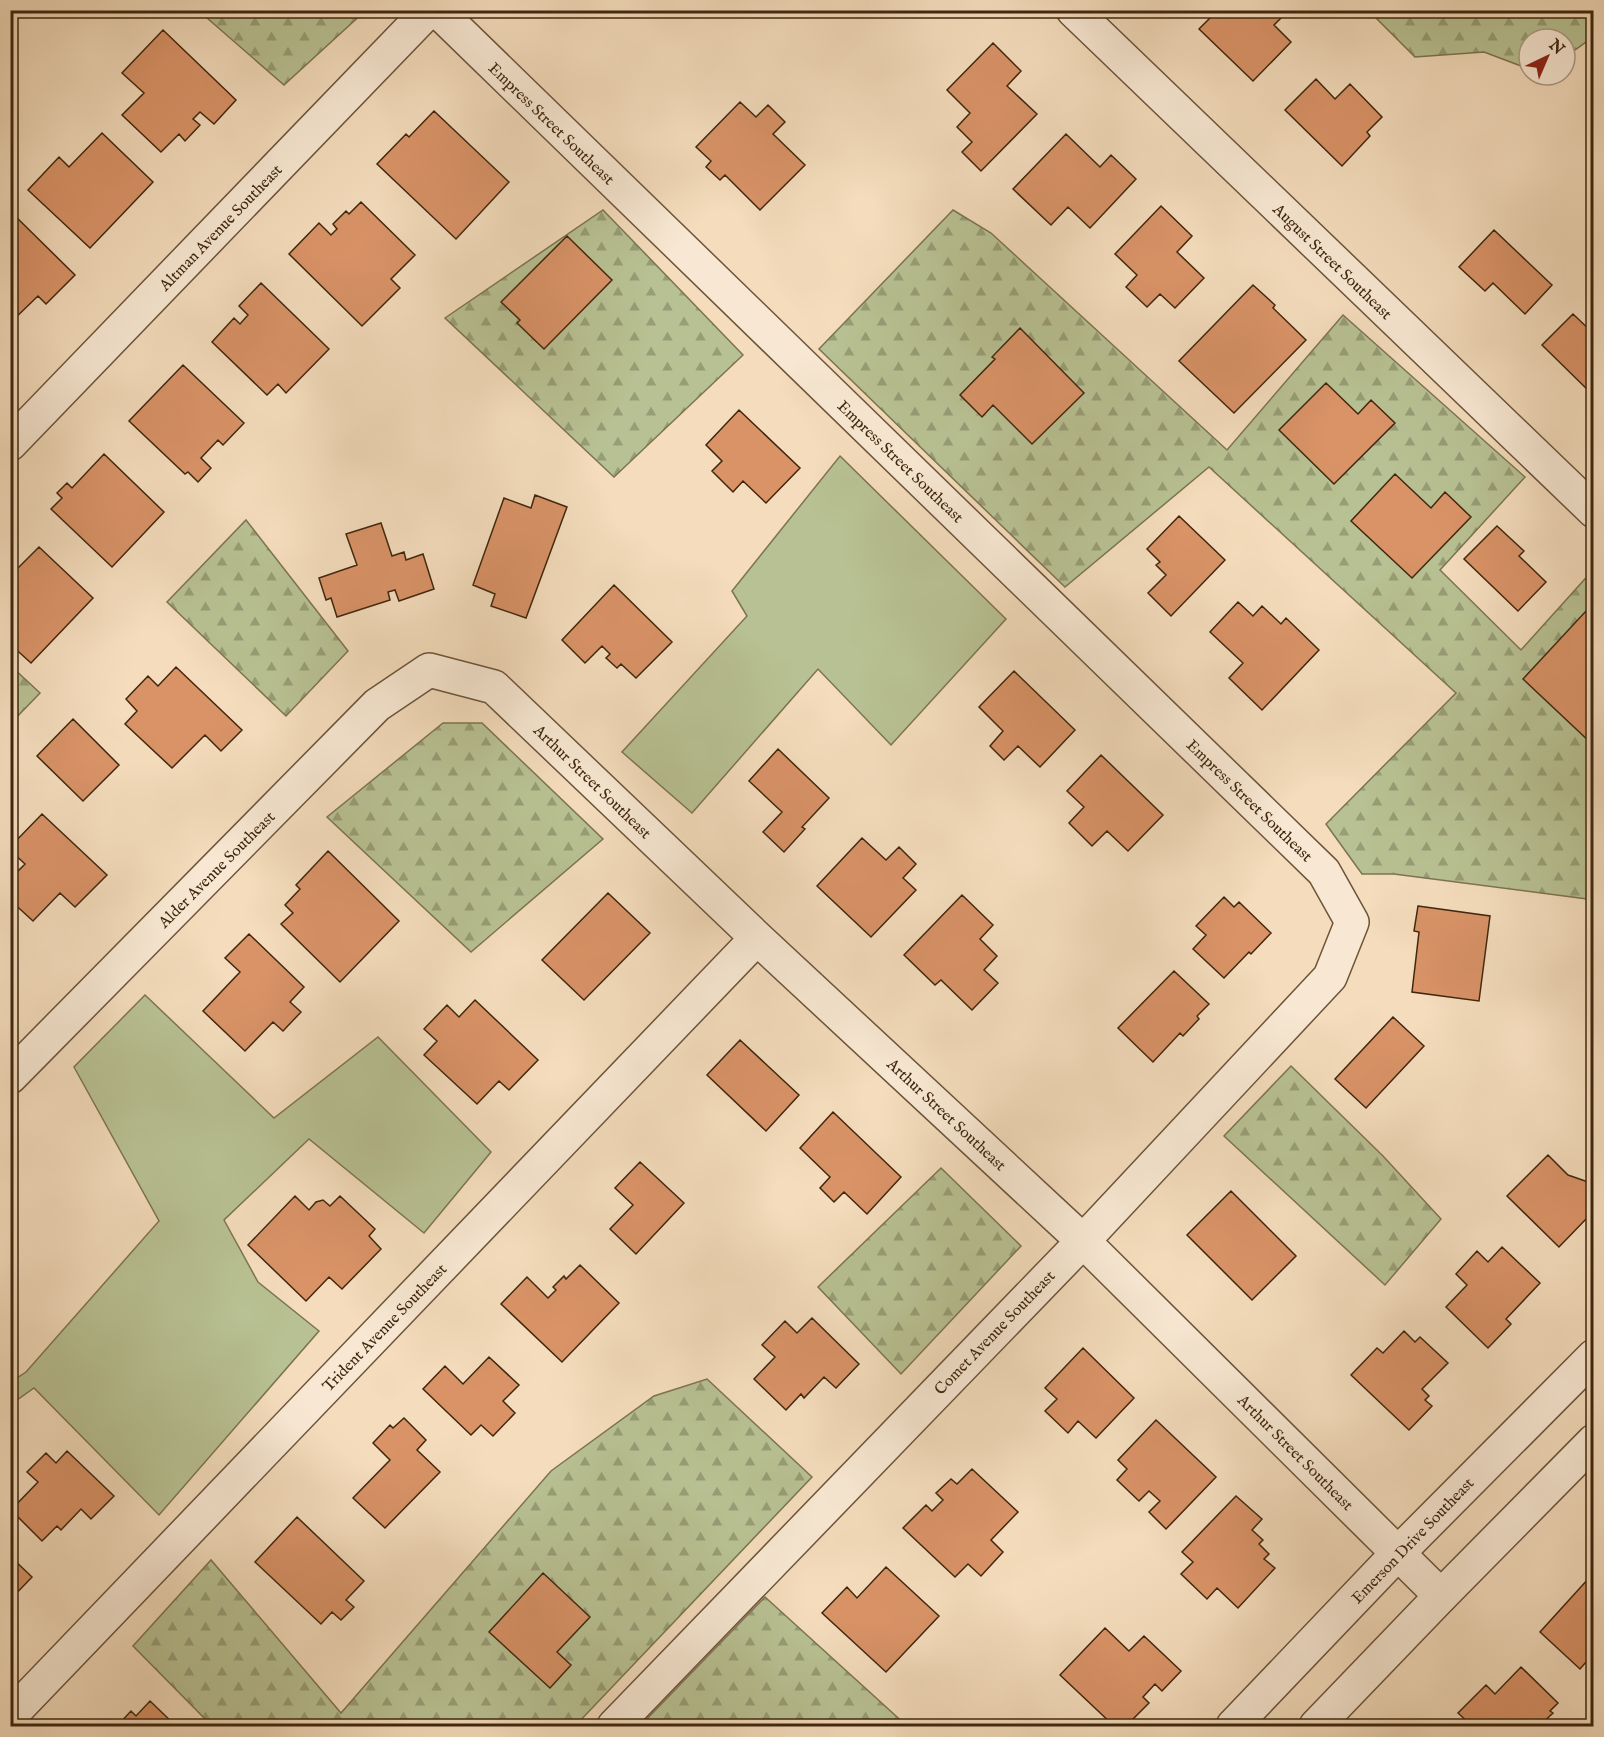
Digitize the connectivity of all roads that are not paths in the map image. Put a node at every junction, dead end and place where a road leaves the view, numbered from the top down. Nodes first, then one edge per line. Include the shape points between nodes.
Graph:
1 (429, 10) edge
2 (437, 10) edge
3 (1073, 10) edge
4 (10, 444) edge
5 (1593, 511) edge
6 (429, 670) joint
7 (1352, 922) joint
8 (757, 938) junction
9 (10, 1077) edge
10 (1083, 1241) junction
11 (1593, 1356) edge
12 (1593, 1442) edge
13 (1398, 1553) junction
14 (1441, 1596) junction
15 (10, 1716) edge
16 (614, 1726) edge
17 (1233, 1726) edge
18 (1316, 1726) edge

1 - 4 street, Altman Avenue Southeast
2 - 7 street, Empress Street Southeast via 1324,872
3 - 5 street, August Street Southeast
6 - 8 street, Arthur Street Southeast via 494,687
6 - 9 street, Alder Avenue Southeast via 377,705
7 - 10 street, Comet Avenue Southeast via 1330,977
8 - 10 street, Arthur Street Southeast
8 - 15 street, Trident Avenue Southeast
10 - 13 street, Arthur Street Southeast
10 - 16 street, Comet Avenue Southeast
11 - 13 street, Emerson Drive Southeast
12 - 14 street
13 - 14 street, Arthur Street Southeast
13 - 17 street, Emerson Drive Southeast
14 - 18 street

